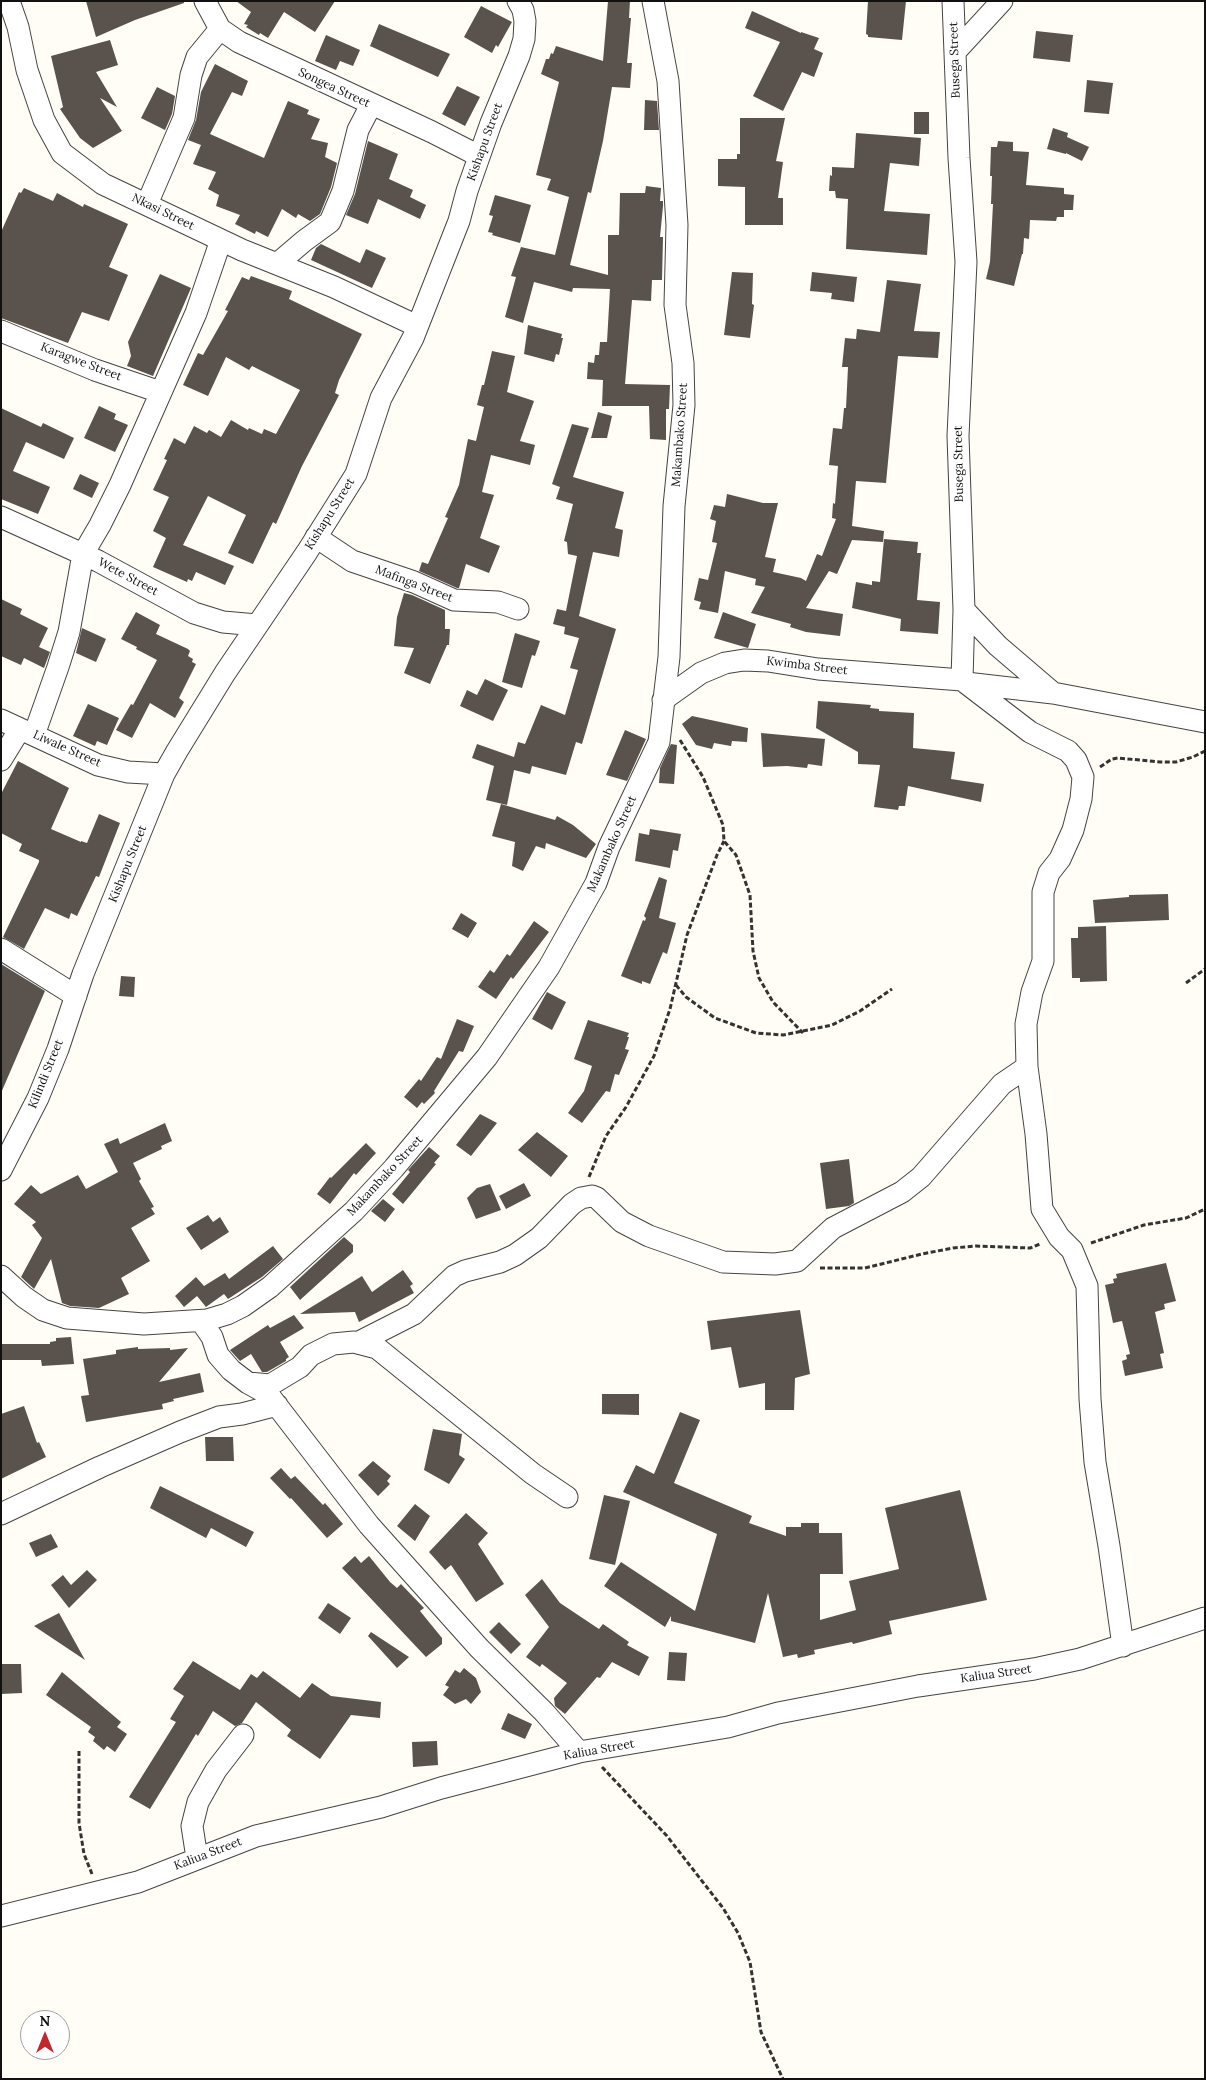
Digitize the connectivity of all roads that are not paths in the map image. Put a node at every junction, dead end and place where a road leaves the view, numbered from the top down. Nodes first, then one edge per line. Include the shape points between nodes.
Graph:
1 (9, 1) edge
2 (205, 1) edge
3 (518, 1) edge
4 (653, 1) edge
5 (953, 1) edge
6 (1002, 1) edge
7 (220, 29) junction
8 (955, 52) junction
9 (371, 105) junction
10 (479, 156) junction
11 (147, 204) junction
12 (221, 240) junction
13 (277, 264) junction
14 (417, 326) junction
15 (1, 331) edge
16 (160, 392) junction
17 (1, 517) edge
18 (316, 537) junction
19 (83, 554) junction
20 (518, 610) dead end
21 (964, 610) junction
22 (257, 625) junction
23 (964, 682) junction
24 (1053, 693) junction
25 (663, 709) junction
26 (1205, 722) edge
27 (18, 728) edge
28 (1, 760) edge
29 (164, 774) junction
30 (1, 949) edge
31 (83, 974) joint
32 (76, 996) junction
33 (1027, 1067) junction
34 (1, 1170) edge
35 (1, 1276) edge
36 (201, 1321) junction
37 (359, 1342) junction
38 (248, 1383) junction
39 (277, 1405) junction
40 (567, 1497) dead end
41 (1, 1514) edge
42 (1205, 1618) edge
43 (1123, 1646) junction
44 (243, 1735) dead end
45 (579, 1752) junction
46 (196, 1858) junction
47 (1, 1916) edge

1 - 11 street, Nkasi Street via 44,120 62,153 103,184
2 - 7 street, Songea Street
3 - 10 street, Kishapu Street via 523,10 524,39
4 - 25 street, Makambako Street via 668,81 677,225 675,305 684,405 674,506 669,657
5 - 8 street, Busega Street
6 - 8 street
7 - 9 street, Songea Street via 239,42
7 - 11 street via 197,57 184,118
8 - 21 street, Busega Street via 966,262 958,436
9 - 10 street, Songea Street
9 - 13 street via 358,130 344,192 330,222
10 - 14 street, Kishapu Street via 459,221
11 - 12 street, Nkasi Street
12 - 13 street, Nkasi Street
12 - 16 street via 196,313
13 - 14 street, Nkasi Street
14 - 18 street, Kishapu Street via 380,398 356,474
15 - 16 street, Karagwe Street via 95,370
16 - 19 street via 120,485
17 - 19 street, Wete Street
18 - 20 street, Mafinga Street via 352,561 414,582 454,600 498,602
18 - 22 street, Kishapu Street
19 - 22 street, Wete Street via 194,613 223,622
19 - 27 street via 69,632 58,667
21 - 23 street, Busega Street
21 - 24 street via 998,646
22 - 29 street, Kishapu Street
23 - 24 street
23 - 25 street, Kwimba Street via 744,660 701,673
23 - 33 street via 1030,732 1068,752 1082,771 1083,786 1073,830 1060,859 1049,873 1043,892 1043,961 1032,992 1026,1024
24 - 26 street
25 - 36 street, Makambako Street via 659,742 609,847 596,883 549,967 487,1057 354,1211 270,1288 227,1314
27 - 28 street
27 - 29 street, Liwale Street via 98,765 128,772
29 - 31 street, Kishapu Street
30 - 32 street
31 - 32 street, Kilindi Street
32 - 34 street, Kilindi Street via 38,1098
33 - 37 street via 1002,1084 922,1177 902,1192 834,1228 803,1257 790,1263 723,1262 668,1244 622,1222 598,1198 581,1198 516,1255 454,1276 414,1314
33 - 43 street via 1042,1209 1079,1265 1086,1286 1095,1462
35 - 36 street, Makambako Street via 43,1310 67,1318 144,1324
36 - 38 street via 212,1337 218,1355
37 - 38 street via 333,1344 321,1349 300,1368 270,1385
37 - 40 street via 388,1356 533,1474
38 - 39 street via 268,1394
39 - 41 street via 219,1417 188,1429
39 - 45 street via 369,1525 479,1648
42 - 43 street, Kaliua Street
43 - 45 street, Kaliua Street via 1034,1669 918,1686 728,1727
44 - 46 street via 216,1770 198,1802 192,1826
45 - 46 street, Kaliua Street via 256,1836
46 - 47 street, Kaliua Street via 138,1882

